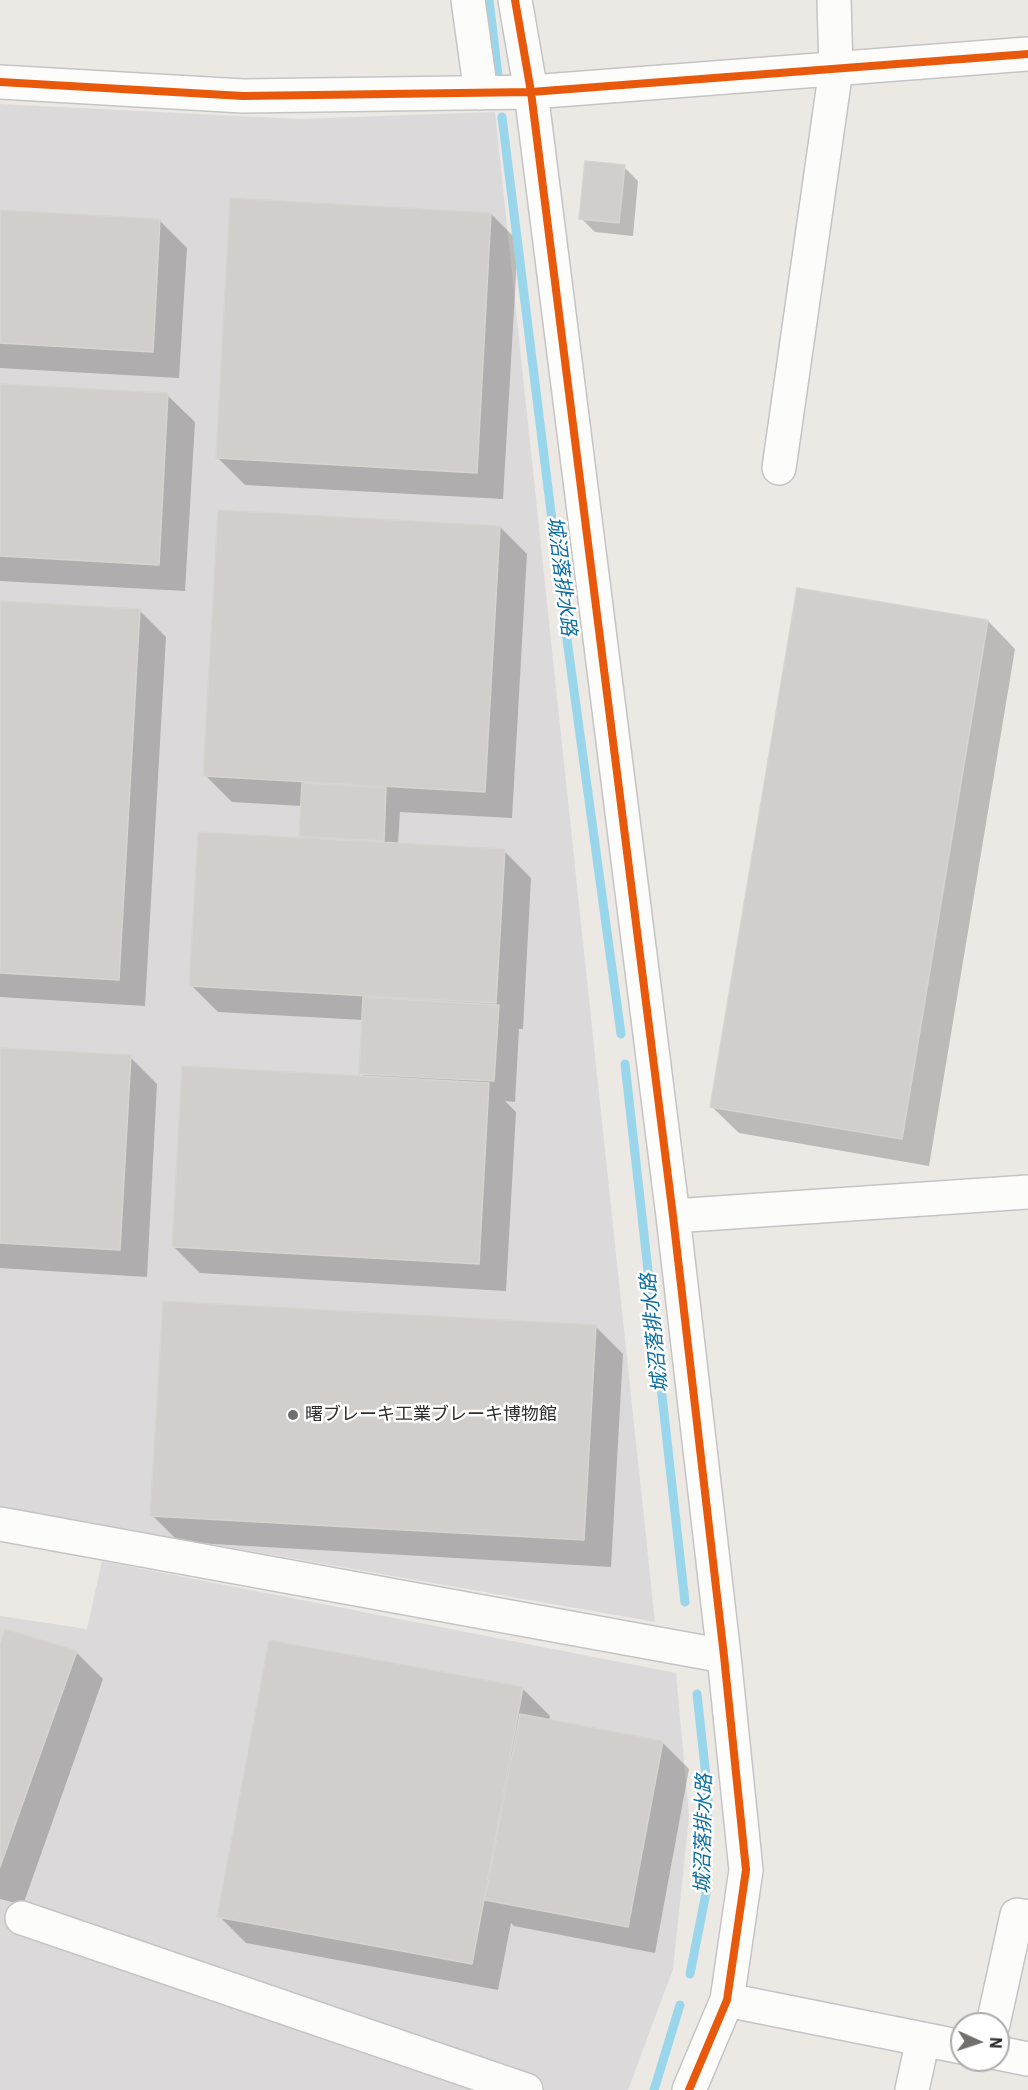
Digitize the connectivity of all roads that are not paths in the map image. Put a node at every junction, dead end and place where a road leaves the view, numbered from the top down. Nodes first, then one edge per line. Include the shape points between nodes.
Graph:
1 (468, 0) edge
2 (515, 0) edge
3 (834, 0) edge
4 (1028, 54) edge
5 (836, 69) junction
6 (0, 82) edge
7 (531, 92) junction
8 (481, 93) junction
9 (779, 468) dead end
10 (1028, 1192) edge
11 (673, 1216) junction
12 (0, 1524) edge
13 (724, 1656) junction
14 (1028, 1917) edge
15 (22, 1918) dead end
16 (727, 2000) junction
17 (996, 2012) edge
18 (923, 2039) junction
19 (950, 2045) edge
20 (1010, 2055) edge
21 (1028, 2059) edge
22 (526, 2090) edge
23 (689, 2090) edge
24 (912, 2090) edge

1 - 8 street
2 - 7 street
3 - 5 street
4 - 5 street
5 - 7 street
5 - 9 street
6 - 8 street via 243,96
7 - 8 street
7 - 11 street
10 - 11 street
11 - 13 street
12 - 13 street
13 - 16 street via 746,1870
14 - 17 street via 1017,1915
15 - 22 street
16 - 18 street
16 - 23 street
18 - 19 street
18 - 24 street
20 - 21 street

